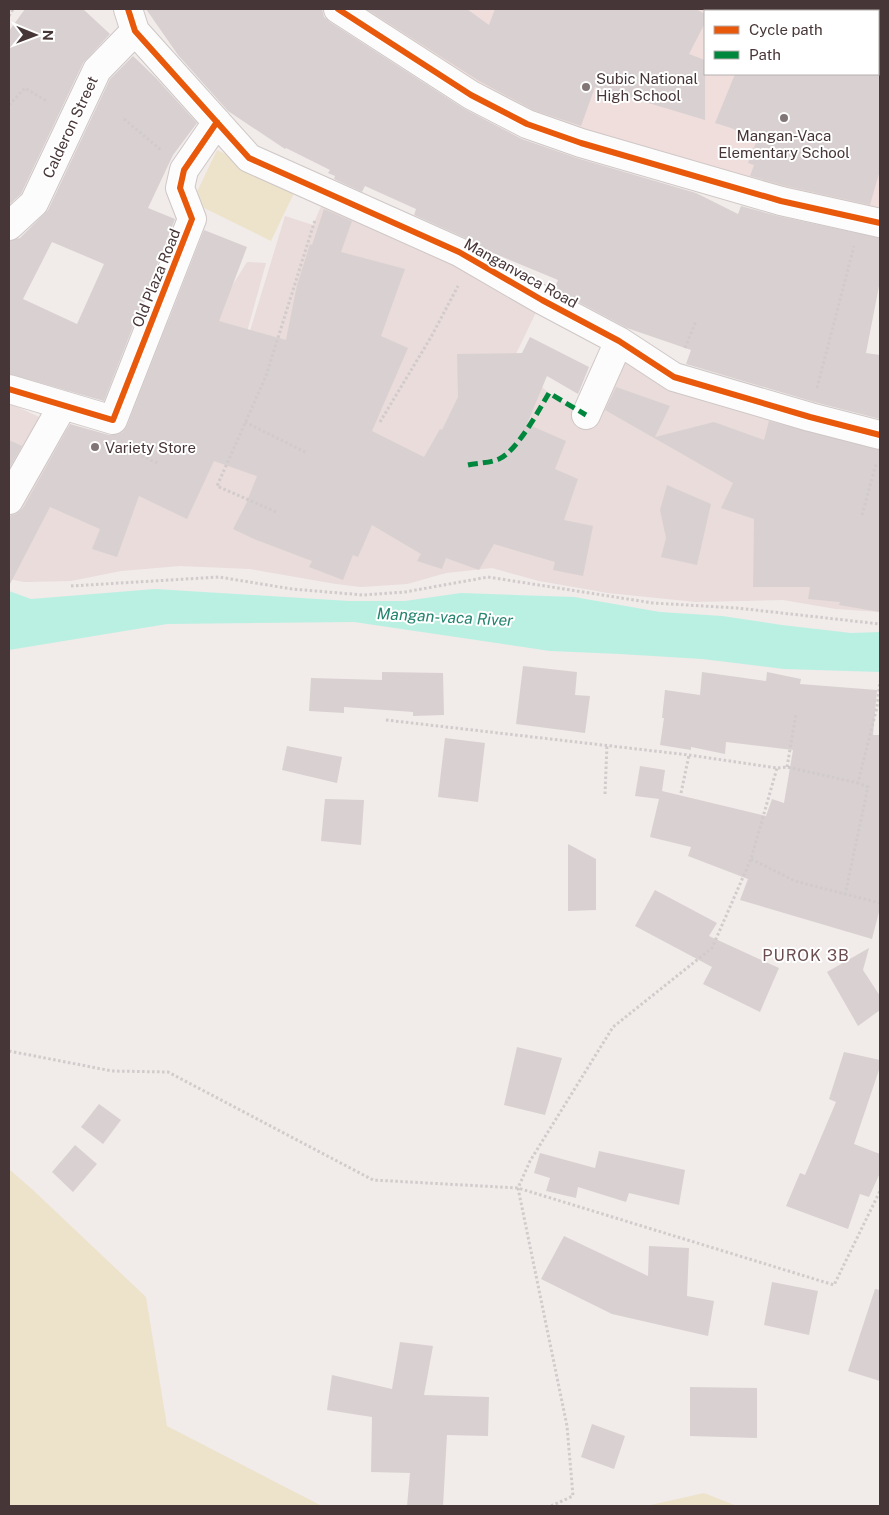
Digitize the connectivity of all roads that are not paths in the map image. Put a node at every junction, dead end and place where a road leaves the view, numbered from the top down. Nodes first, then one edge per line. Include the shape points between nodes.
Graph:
1 (338, 9) edge
2 (131, 20) edge
3 (217, 122) junction
4 (871, 221) edge
5 (9, 226) edge
6 (619, 341) junction
7 (9, 389) edge
8 (63, 405) junction
9 (586, 415) dead end
10 (879, 447) edge
11 (9, 500) edge

1 - 4 street via 471,95 527,124 710,181
2 - 3 street, Manganvaca Road
2 - 5 street, Calderon Street via 97,70 34,203
3 - 6 street, Manganvaca Road via 249,158 459,252
3 - 8 street, Old Plaza Road via 184,170 180,188 192,219 113,420
6 - 9 street
6 - 10 street, Manganvaca Road via 674,377 810,417
7 - 8 street
8 - 11 street

